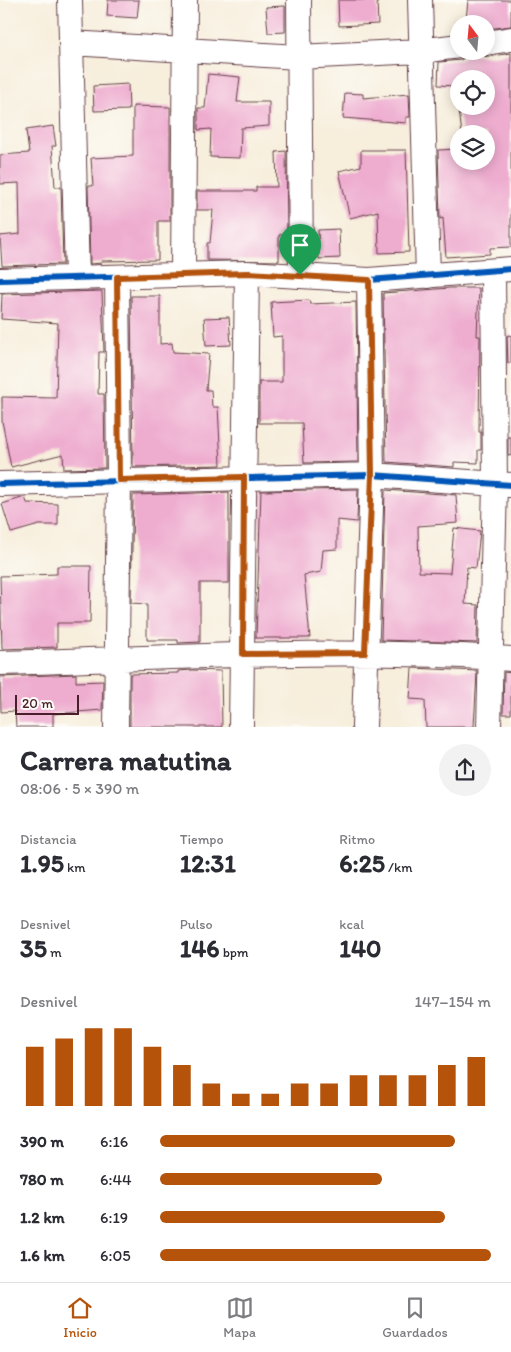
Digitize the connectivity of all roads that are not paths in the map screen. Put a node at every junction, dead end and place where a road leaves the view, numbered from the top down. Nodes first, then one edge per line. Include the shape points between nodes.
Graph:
1 (70, 0) edge
2 (185, 0) edge
3 (298, 0) edge
4 (420, 0) edge
5 (511, 40) edge
6 (495, 42) edge
7 (71, 43) junction
8 (450, 47) edge
9 (420, 51) junction
10 (183, 52) junction
11 (298, 57) junction
12 (502, 270) edge
13 (247, 273) junction
14 (183, 275) junction
15 (300, 275) junction
16 (428, 276) junction
17 (117, 277) junction
18 (77, 278) junction
19 (0, 280) edge
20 (369, 280) junction
21 (372, 475) junction
22 (244, 477) junction
23 (119, 480) junction
24 (0, 484) edge
25 (503, 484) edge
26 (365, 653) junction
27 (243, 654) junction
28 (500, 658) edge
29 (116, 660) junction
30 (0, 663) edge
31 (116, 727) edge
32 (241, 727) edge
33 (364, 727) edge
34 (489, 727) edge

1 - 7 street
2 - 10 street
3 - 11 street
4 - 9 street
5 - 6 street
7 - 10 street
7 - 18 street
8 - 9 street
9 - 11 street
9 - 16 street
10 - 11 street
10 - 14 street
11 - 15 street
12 - 16 street
12 - 25 street
13 - 14 street
13 - 15 street
13 - 22 street
14 - 17 street
15 - 20 street
16 - 20 street
17 - 18 street
17 - 23 street
18 - 19 street
20 - 21 street
21 - 22 street
21 - 25 street
21 - 26 street
22 - 23 street
22 - 27 street
23 - 24 street
23 - 29 street
25 - 28 street
26 - 27 street
26 - 28 street
26 - 33 street
27 - 29 street
27 - 32 street
28 - 34 street
29 - 30 street
29 - 31 street

